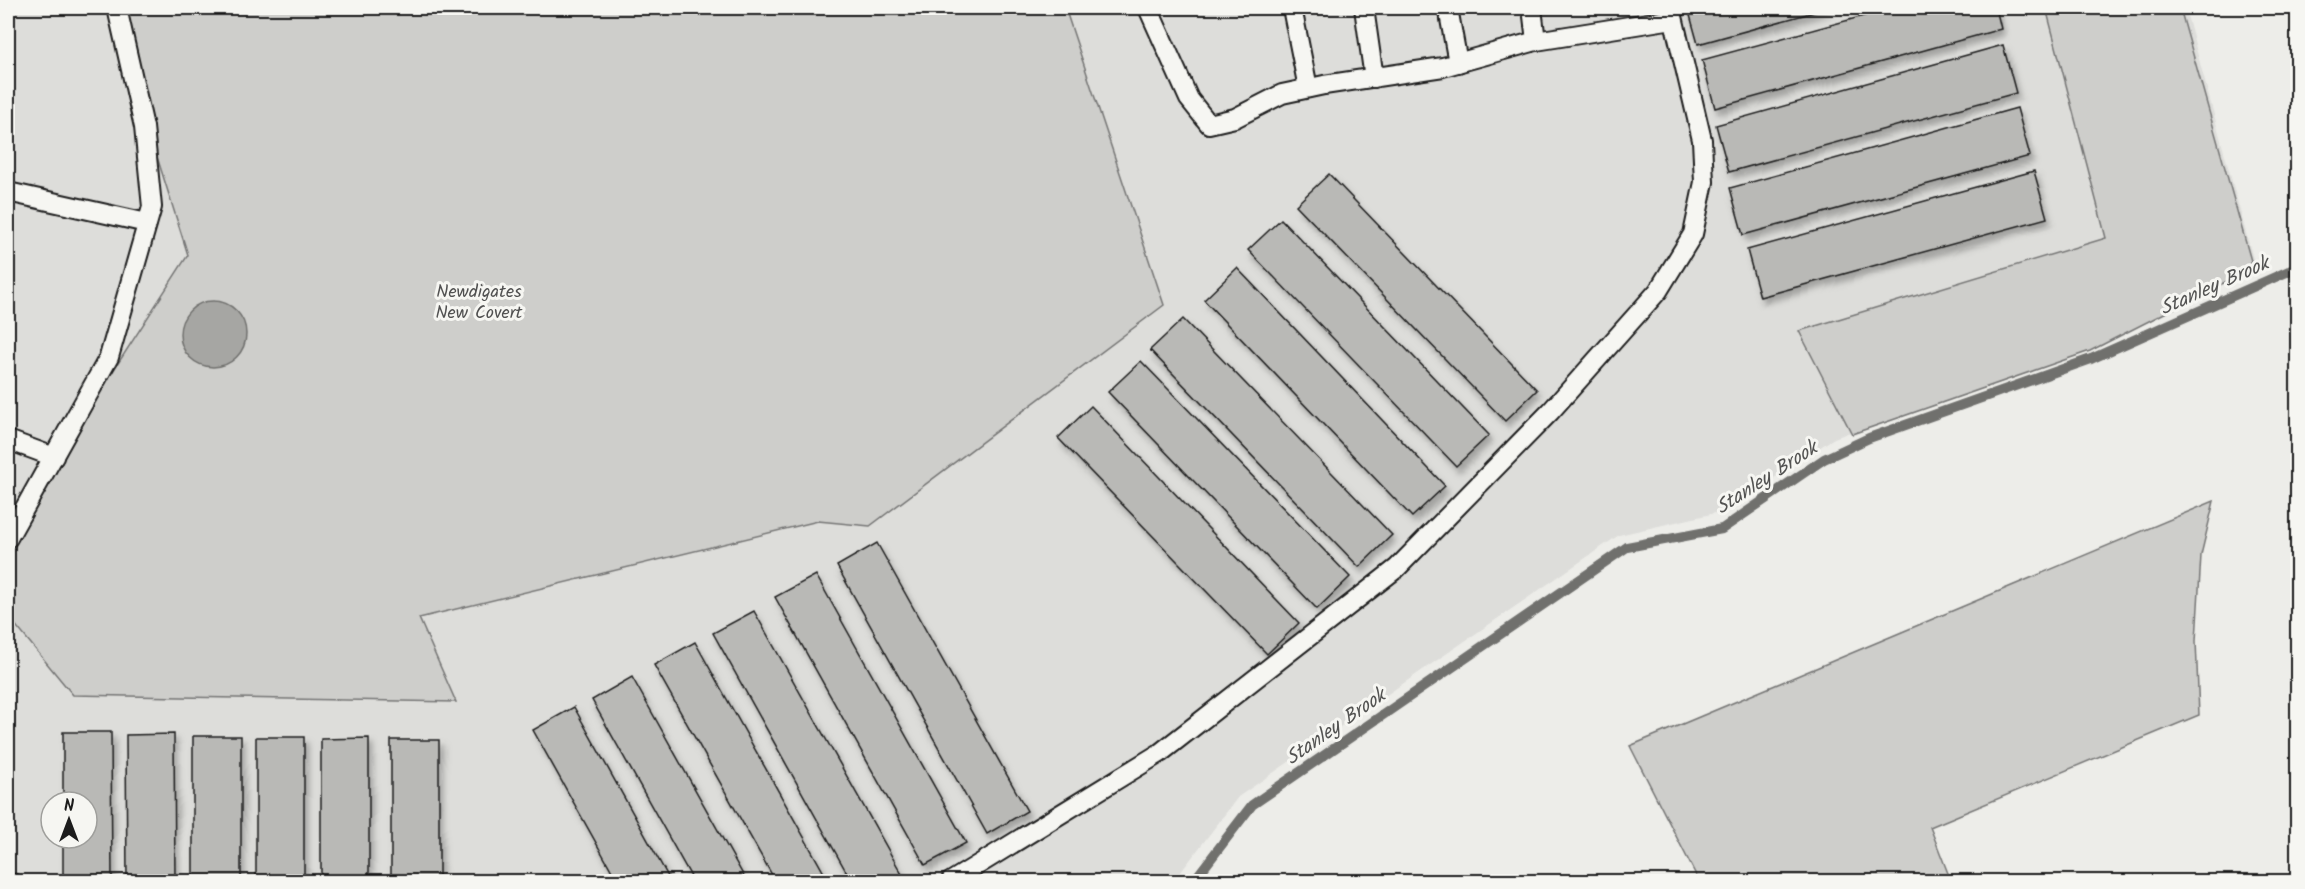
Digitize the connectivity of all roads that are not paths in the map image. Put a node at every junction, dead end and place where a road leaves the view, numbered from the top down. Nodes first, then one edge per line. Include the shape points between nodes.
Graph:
1 (117, 8) edge
2 (1148, 8) edge
3 (1292, 8) edge
4 (1364, 8) edge
5 (1448, 8) edge
6 (1532, 8) edge
7 (1672, 13) edge
8 (1536, 41) junction
9 (1458, 63) junction
10 (1374, 78) junction
11 (1308, 88) junction
12 (8, 192) edge
13 (147, 223) junction
14 (8, 440) edge
15 (54, 457) junction
16 (8, 538) edge
17 (950, 882) edge

1 - 13 lane via 144,127 152,207
2 - 11 lane via 1189,99 1209,124 1234,118 1282,94
3 - 11 lane
4 - 10 lane
5 - 9 lane
6 - 8 lane
7 - 8 lane
7 - 17 lane via 1702,140 1704,182 1693,234 1658,291 1550,412 1397,568 1160,753
8 - 9 lane
9 - 10 lane
10 - 11 lane
12 - 13 lane
13 - 15 lane via 109,357
14 - 15 lane
15 - 16 lane

